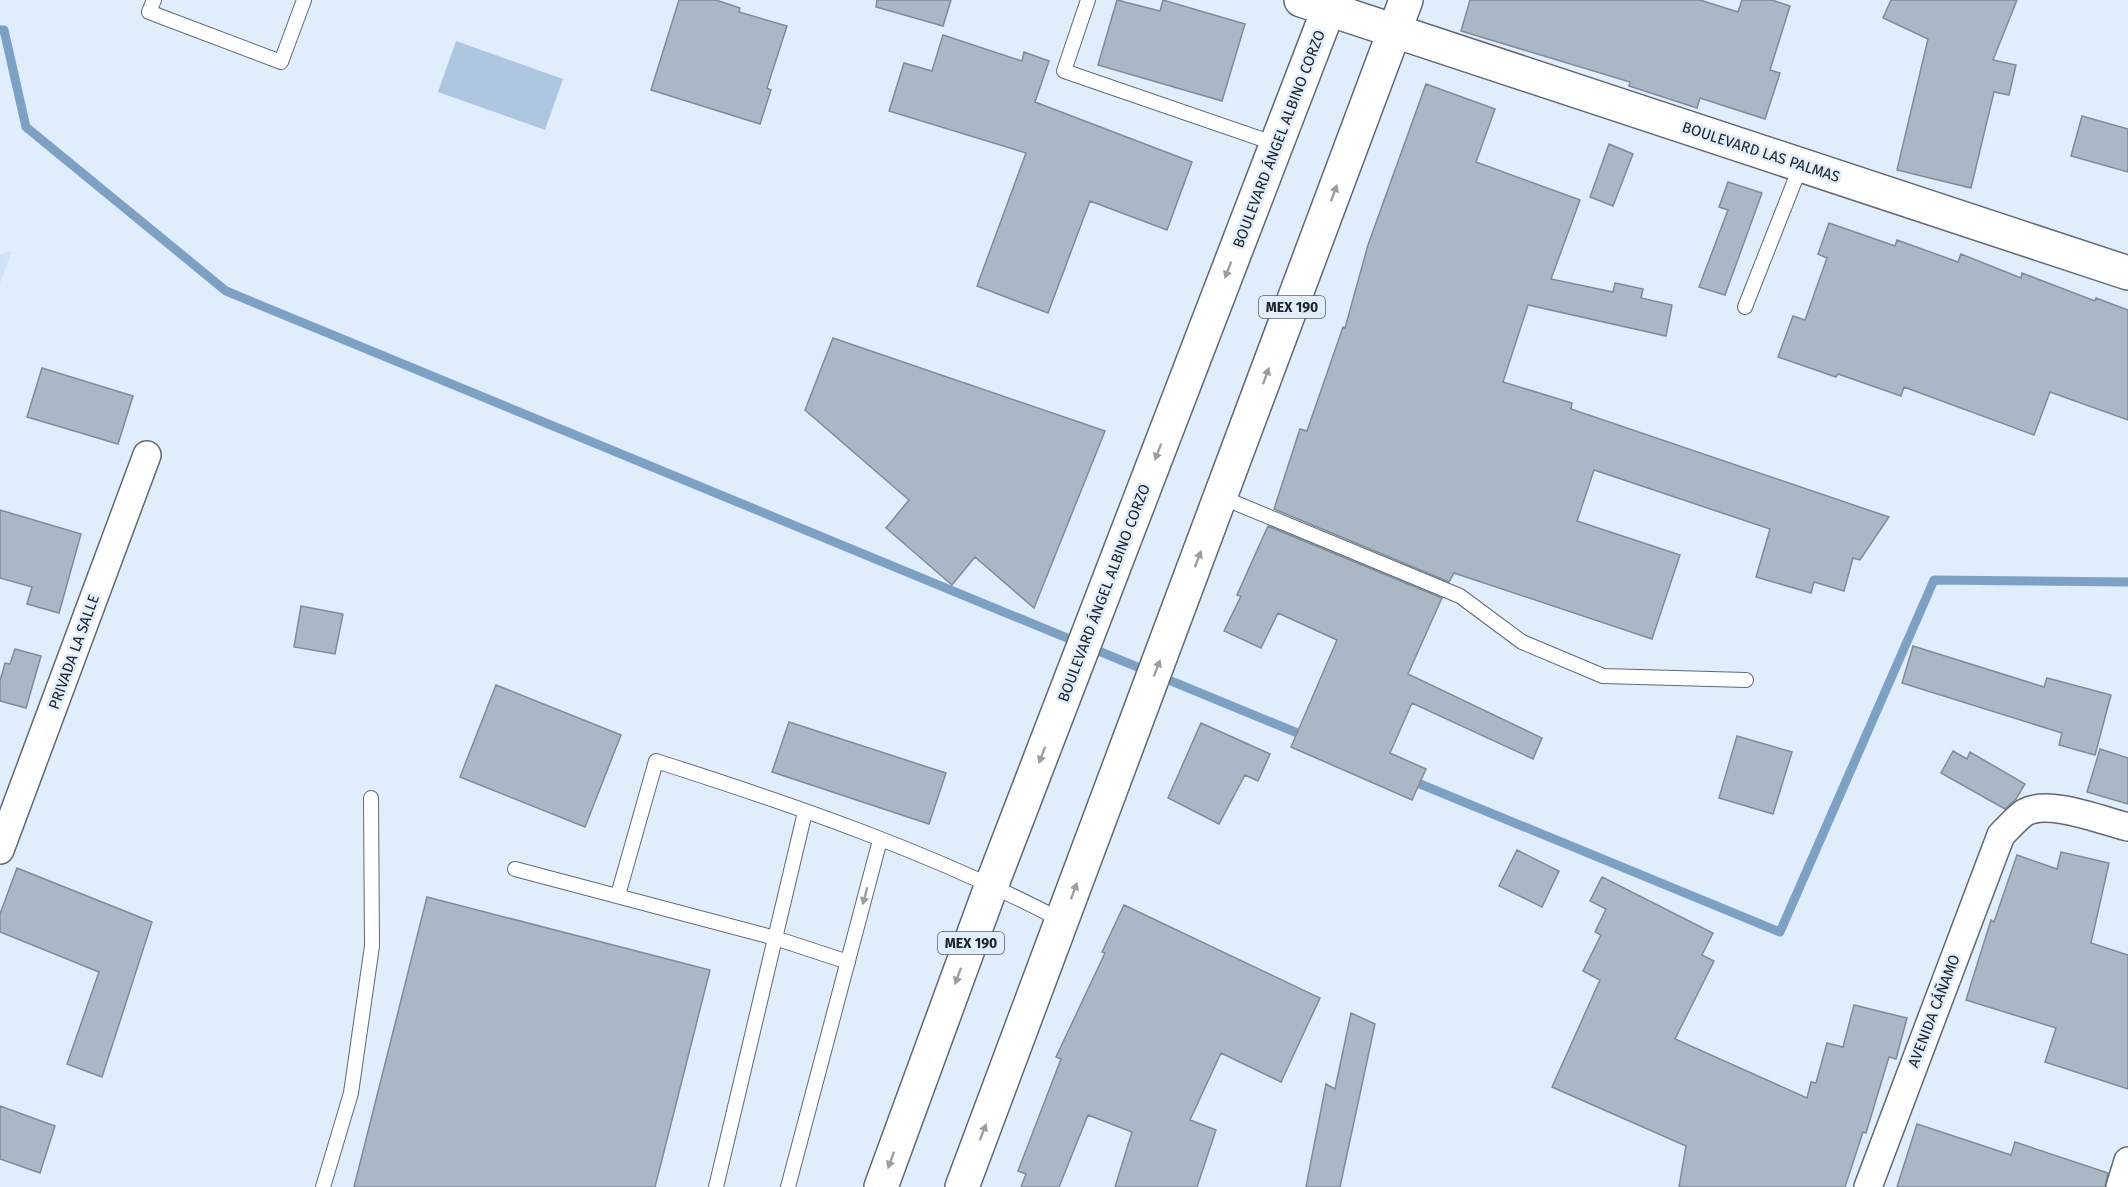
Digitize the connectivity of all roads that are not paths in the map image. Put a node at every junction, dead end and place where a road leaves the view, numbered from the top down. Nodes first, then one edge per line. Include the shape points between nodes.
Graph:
1 (154, 0) edge
2 (304, 0) edge
3 (1088, 0) edge
4 (1406, 0) edge
5 (1321, 3) edge
6 (1394, 32) junction
7 (1276, 144) junction
8 (1801, 165) junction
9 (2128, 273) edge
10 (1745, 307) dead end
11 (147, 455) dead end
12 (1221, 498) junction
13 (1746, 680) dead end
14 (371, 798) dead end
15 (805, 812) junction
16 (2128, 827) edge
17 (880, 840) junction
18 (0, 850) edge
19 (515, 868) dead end
20 (992, 884) junction
21 (618, 895) junction
22 (1063, 921) junction
23 (775, 938) junction
24 (848, 962) junction
25 (2128, 1161) edge
26 (323, 1187) edge
27 (716, 1187) edge
28 (788, 1187) edge
29 (881, 1187) edge
30 (962, 1187) edge
31 (1868, 1187) edge
32 (2120, 1187) edge

1 - 2 lane via 148,12 281,62
3 - 7 lane via 1064,71
4 - 6 main road, MEX 190
5 - 6 main road, BOULEVARD LAS PALMAS
5 - 7 main road, BOULEVARD ÁNGEL ALBINO CORZO / MEX 190
6 - 8 main road, BOULEVARD LAS PALMAS
12 -> 6 main road, MEX 190
7 -> 20 main road, BOULEVARD ÁNGEL ALBINO CORZO / MEX 190
8 - 9 main road, BOULEVARD LAS PALMAS
8 - 10 lane
11 - 18 street, PRIVADA LA SALLE
12 - 13 lane via 1460,596 1522,642 1603,676
22 -> 12 main road, MEX 190
14 - 26 lane via 372,946 351,1093
15 - 17 lane
15 - 21 lane via 656,761
15 - 23 lane
16 - 31 street, AVENIDA CÁÑAMO via 2043,807 2025,812 2001,835
17 - 20 lane
17 -> 24 lane
19 - 21 lane
20 - 22 lane
20 -> 29 main road, BOULEVARD ÁNGEL ALBINO CORZO / MEX 190
21 - 23 lane
30 -> 22 main road, MEX 190
23 - 24 lane
23 - 27 lane
24 - 28 lane
25 - 32 street

